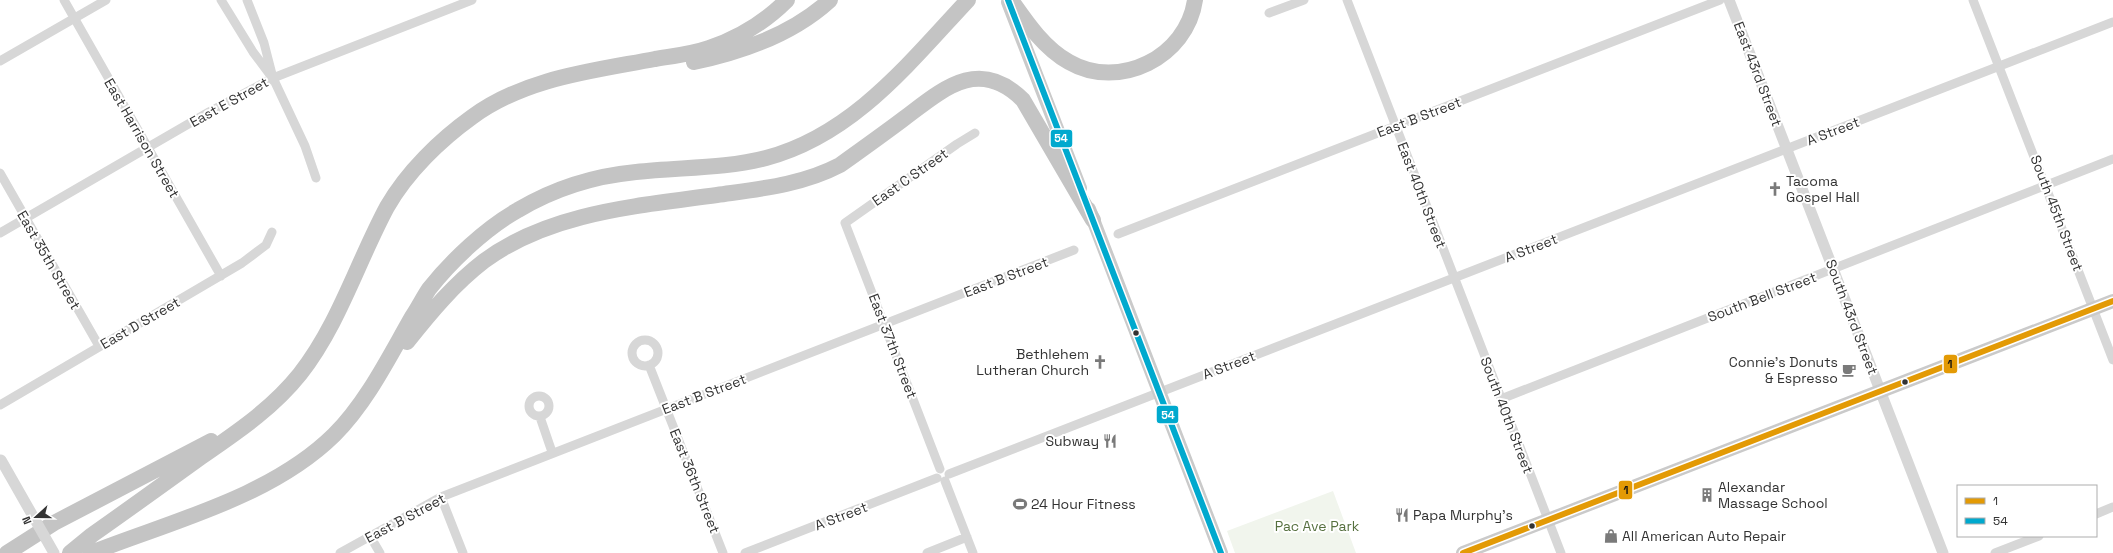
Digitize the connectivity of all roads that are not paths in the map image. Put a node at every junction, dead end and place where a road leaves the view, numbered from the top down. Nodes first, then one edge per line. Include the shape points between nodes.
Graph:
1 (64, 0) edge
2 (106, 0) edge
3 (222, 0) edge
4 (246, 0) edge
5 (472, 0) edge
6 (787, 0) edge
7 (830, 0) edge
8 (968, 0) edge
9 (1008, 0) edge
10 (1011, 0) edge
11 (1195, 0) edge
12 (1304, 0) edge
13 (1347, 0) edge
14 (1720, 0) edge
15 (1729, 0) edge
16 (1974, 0) edge
17 (1269, 13) dead end
18 (74, 19) junction
19 (2113, 22) edge
20 (0, 61) edge
21 (1999, 67) junction
22 (570, 75) junction
23 (273, 78) junction
24 (1396, 126) junction
25 (975, 133) dead end
26 (148, 148) junction
27 (1788, 149) junction
28 (2113, 159) edge
29 (0, 173) edge
30 (316, 178) dead end
31 (2046, 184) junction
32 (26, 218) junction
33 (1092, 220) junction
34 (845, 223) joint
35 (272, 232) dead end
36 (0, 233) edge
37 (1118, 234) dead end
38 (1074, 250) dead end
39 (1834, 269) junction
40 (222, 276) junction
41 (1453, 278) junction
42 (2113, 301) edge
43 (2093, 308) junction
44 (884, 324) junction
45 (99, 346) junction
46 (2113, 360) edge
47 (649, 365) dead end
48 (368, 390) junction
49 (1881, 391) junction
50 (1160, 392) junction
51 (1501, 399) junction
52 (0, 405) edge
53 (666, 408) junction
54 (260, 415) junction
55 (540, 417) dead end
56 (552, 452) junction
57 (0, 459) edge
58 (944, 478) junction
59 (441, 497) junction
60 (2113, 507) edge
61 (2097, 514) edge
62 (183, 518) junction
63 (1548, 520) junction
64 (370, 536) junction
65 (2036, 537) edge
66 (967, 538) junction
67 (7, 553) edge
68 (54, 553) edge
69 (70, 553) edge
70 (91, 553) edge
71 (113, 553) edge
72 (340, 553) edge
73 (380, 553) edge
74 (463, 553) edge
75 (723, 553) edge
76 (744, 553) edge
77 (927, 553) edge
78 (973, 553) edge
79 (1221, 553) edge
80 (1463, 553) edge
81 (1561, 553) edge
82 (1943, 553) edge
83 (1995, 553) edge

1 - 18 street, East Harrison Street
2 - 18 street
3 - 23 street via 253,52
4 - 23 street via 264,43
5 - 23 street, East E Street
6 - 22 highway via 754,27 706,49
7 - 22 highway via 790,28 719,57 692,63
8 - 48 highway via 886,87 860,110 838,127 801,147 747,162 636,172 572,184 516,210 473,243 429,289
9 - 33 main road
10 - 11 highway via 1038,36 1061,58 1091,71 1115,72 1134,70 1167,51 1185,30
12 - 17 street
13 - 24 street, East 40th Street
14 - 24 street, East B Street
15 - 27 street, East 43rd Street
16 - 21 street, South 45th Street
18 - 20 street
18 - 26 street, East Harrison Street
19 - 21 street, A Street
21 - 27 street, A Street
21 - 31 street, South 45th Street
22 - 54 highway via 536,84 491,104 458,128 429,154 401,186 389,205 330,328 313,356 286,391
23 - 26 street, East E Street
23 - 30 street via 305,146
24 - 37 street, East B Street
24 - 41 street, East 40th Street
25 - 34 street, East C Street
26 - 32 street, East E Street
26 - 40 street, East Harrison Street
27 - 39 street, South 43rd Street
27 - 41 street, A Street
28 - 31 street, South Bell Street
29 - 32 street, East 35th Street
31 - 39 street, South Bell Street
31 - 43 street, South 45th Street
32 - 36 street, East E Street
32 - 45 street, East 35th Street
33 - 48 highway via 1023,100 1010,89 990,81 973,79 959,82 934,95 840,165 825,173 776,186 631,207 579,218 514,242 484,261 453,288
33 - 50 main road
34 - 44 street, East 37th Street
35 - 40 street, East D Street via 262,249
38 - 44 street, East B Street
39 - 49 street, South 43rd Street
39 - 51 street, South Bell Street
40 - 45 street, East D Street
41 - 50 street, A Street
41 - 51 street, South 40th Street
42 - 43 main road
43 - 46 street, South 45th Street
43 - 49 main road
44 - 53 street, East B Street
44 - 58 street, East 37th Street via 940,469 946,469
45 - 52 street, East D Street
47 - 53 street, East 36th Street
48 - 62 highway via 354,413 336,434 307,458 259,486
49 - 63 main road
49 - 82 street, South 43rd Street
50 - 58 street, A Street
50 - 79 main road
51 - 63 street, South 40th Street
53 - 56 street, East B Street
53 - 75 street, East 36th Street
54 - 67 highway via 54,523
54 - 69 highway
55 - 56 street
56 - 59 street, East B Street
57 - 68 street, bridge
58 - 66 street
58 - 76 street, A Street
59 - 64 street, East B Street
59 - 74 street
60 - 61 street
62 - 70 highway
62 - 71 highway
63 - 80 main road
63 - 81 street, South 40th Street
64 - 72 street, East B Street
64 - 73 street
65 - 83 street
66 - 77 street
66 - 78 street

